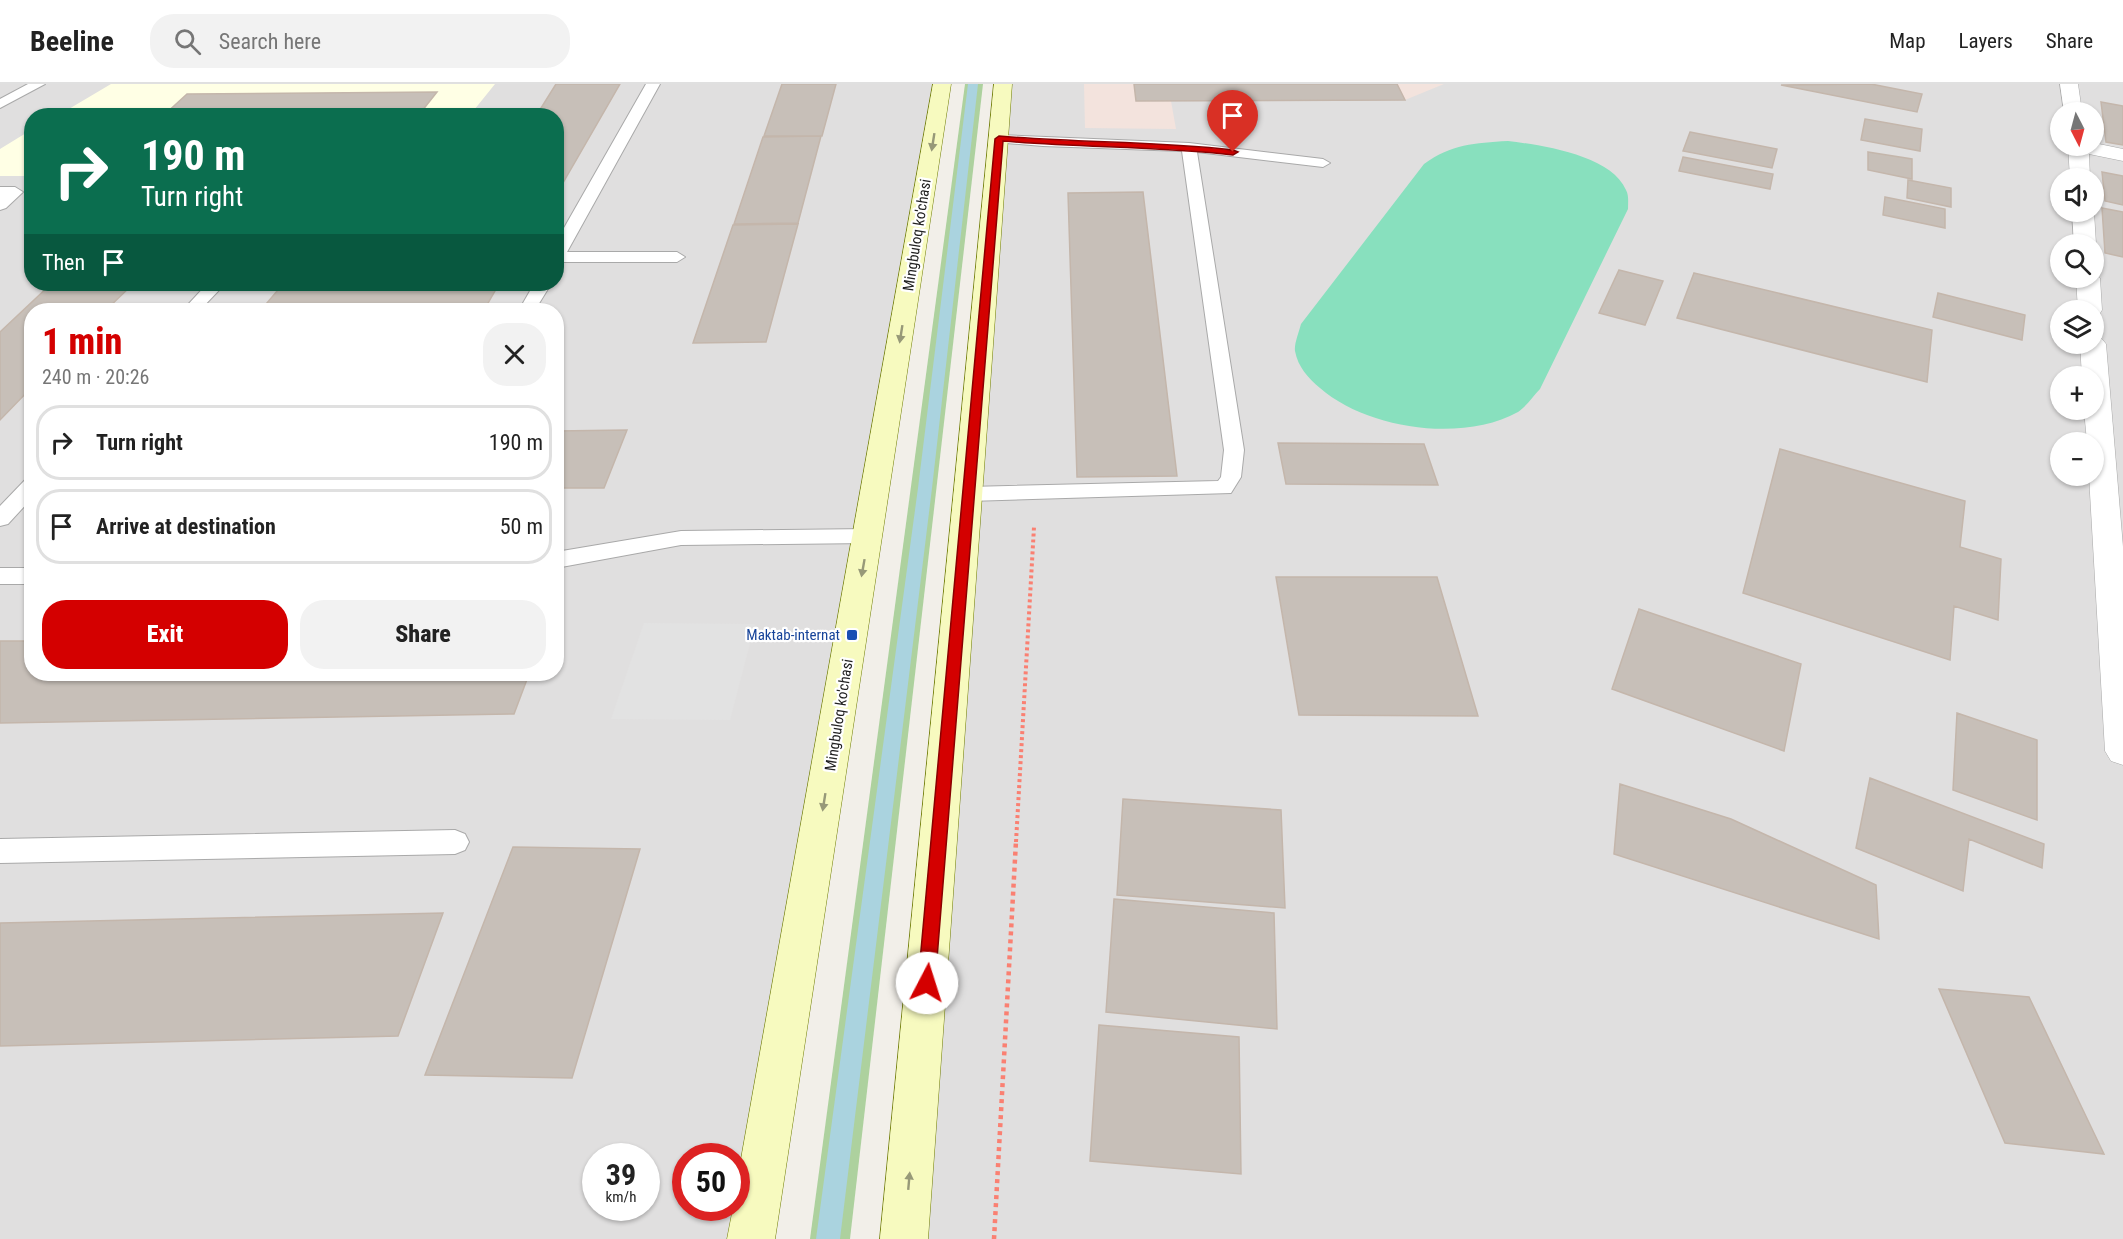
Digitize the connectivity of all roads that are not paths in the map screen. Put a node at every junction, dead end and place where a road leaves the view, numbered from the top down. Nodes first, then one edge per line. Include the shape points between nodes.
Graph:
1 (38, 84) edge
2 (653, 84) edge
3 (942, 84) edge
4 (1003, 84) edge
5 (2069, 84) edge
6 (2072, 102) edge
7 (0, 104) edge
8 (999, 139) junction
9 (1189, 147) junction
10 (2104, 151) edge
11 (2123, 155) edge
12 (1323, 163) dead end
13 (7, 192) edge
14 (24, 192) edge
15 (0, 205) edge
16 (564, 244) edge
17 (564, 257) edge
18 (677, 257) dead end
19 (209, 291) edge
20 (198, 303) edge
21 (2094, 354) edge
22 (24, 494) edge
23 (969, 494) junction
24 (0, 519) edge
25 (869, 536) junction
26 (564, 559) edge
27 (2116, 571) edge
28 (0, 576) edge
29 (24, 576) edge
30 (2123, 751) edge
31 (455, 842) dead end
32 (0, 851) edge
33 (752, 1239) edge
34 (904, 1239) edge

1 - 7 lane
2 - 16 lane
3 -> 25 main road, Mingbuloq ko'chasi
4 - 8 main road
5 - 6 street
8 - 9 lane
8 - 23 main road
9 - 12 lane
9 - 23 lane via 1234,450 1231,477 1224,488
10 - 11 street
13 - 14 lane
13 - 15 lane
17 - 18 lane
19 - 20 lane
21 - 27 street
22 - 24 lane
34 -> 23 main road
25 - 26 lane via 681,538
25 -> 33 main road, Mingbuloq ko'chasi
27 - 30 street
28 - 29 lane
31 - 32 lane

